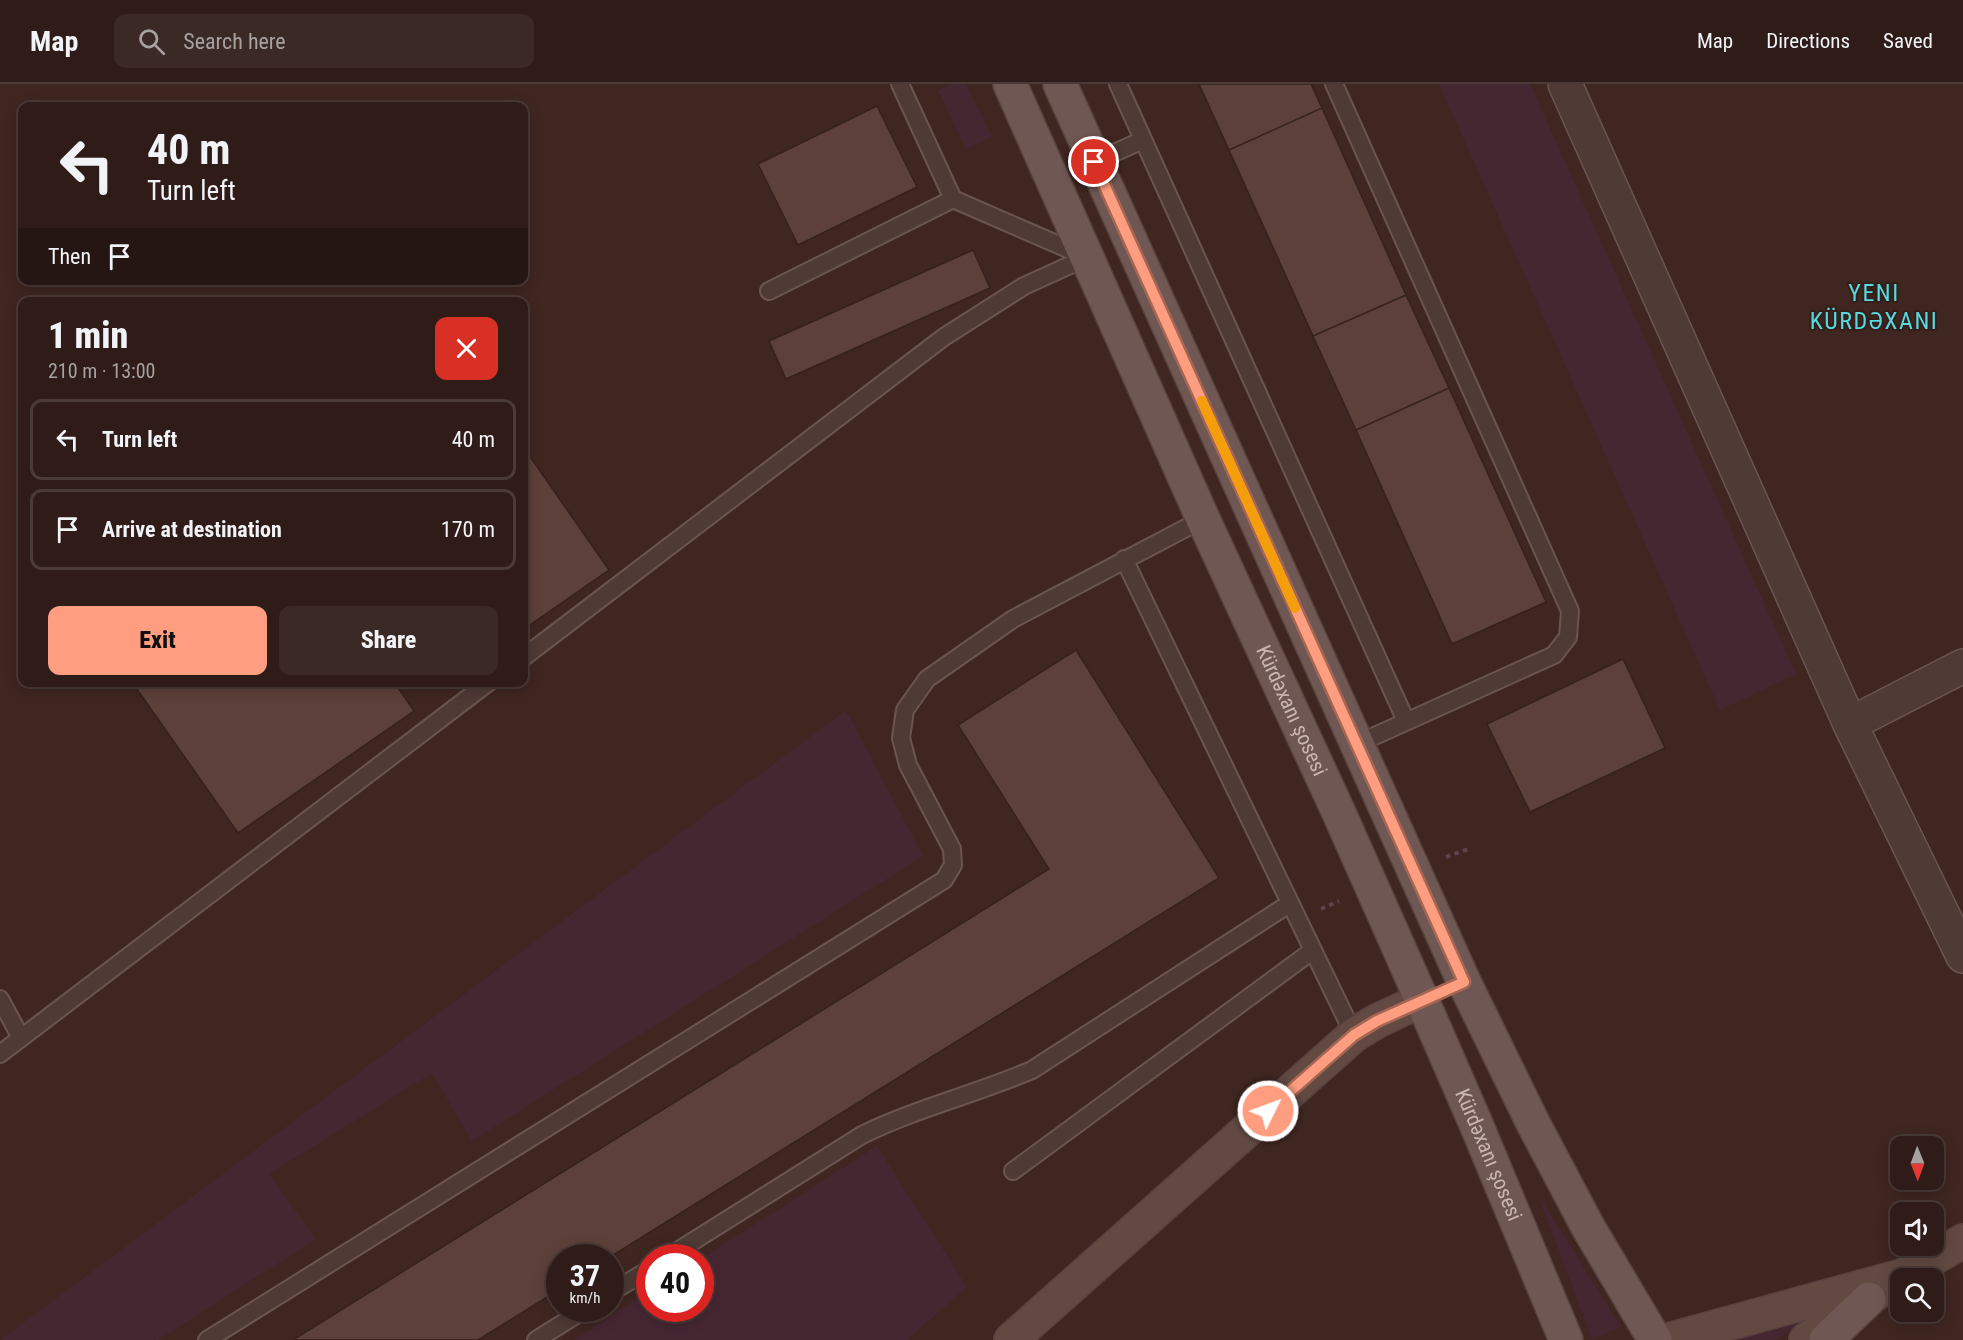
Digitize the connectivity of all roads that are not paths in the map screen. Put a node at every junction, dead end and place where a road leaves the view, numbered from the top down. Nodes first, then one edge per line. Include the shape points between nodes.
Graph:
1 (900, 84) edge
2 (1010, 84) edge
3 (1060, 84) edge
4 (1118, 84) edge
5 (1335, 84) edge
6 (1565, 84) edge
7 (1143, 140) junction
8 (1094, 162) junction
9 (953, 199) junction
10 (1088, 257) junction
11 (769, 291) dead end
12 (1203, 519) junction
13 (1124, 560) junction
14 (528, 654) edge
15 (1963, 666) edge
16 (482, 687) edge
17 (1406, 721) junction
18 (1850, 724) junction
19 (1356, 744) junction
20 (1289, 904) junction
21 (1312, 951) junction
22 (1963, 956) edge
23 (1464, 982) junction
24 (0, 999) edge
25 (1422, 1000) junction
26 (1354, 1035) junction
27 (21, 1038) junction
28 (0, 1053) edge
29 (1013, 1171) dead end
30 (1963, 1241) edge
31 (689, 1244) edge
32 (1916, 1268) edge
33 (1890, 1279) edge
34 (1890, 1284) edge
35 (1869, 1299) junction
36 (565, 1322) edge
37 (207, 1340) edge
38 (536, 1340) edge
39 (1011, 1340) edge
40 (1566, 1340) edge
41 (1655, 1340) edge
42 (1668, 1340) edge
43 (1806, 1340) edge
44 (1826, 1340) edge

1 - 9 lane
2 - 10 main road, Kürdəxanı şosesi
3 - 8 main road
4 - 7 lane
5 - 17 lane via 1570,611 1568,637 1554,655
6 - 18 street
7 - 8 lane
7 - 17 lane
8 - 19 main road
9 - 10 lane
9 - 11 lane
10 - 12 main road, Kürdəxanı şosesi
10 - 14 lane via 1024,286 944,337
12 - 13 lane
12 - 25 main road, Kürdəxanı şosesi
13 - 20 lane
13 - 37 lane via 1013,619 927,679 904,710 901,738 908,765 952,849 953,865 944,880
15 - 18 street
16 - 27 lane
17 - 19 lane
18 - 22 street
19 - 23 main road
20 - 21 lane
20 - 31 lane via 1032,1070 894,1119 862,1135
21 - 26 lane
21 - 29 lane
23 - 25 main road
23 - 41 main road via 1588,1227
24 - 27 lane
25 - 26 street
25 - 40 main road, Kürdəxanı şosesi
26 - 39 street
27 - 28 lane
30 - 32 street
33 - 42 street
34 - 35 street
35 - 43 street
35 - 44 main road
36 - 38 lane

